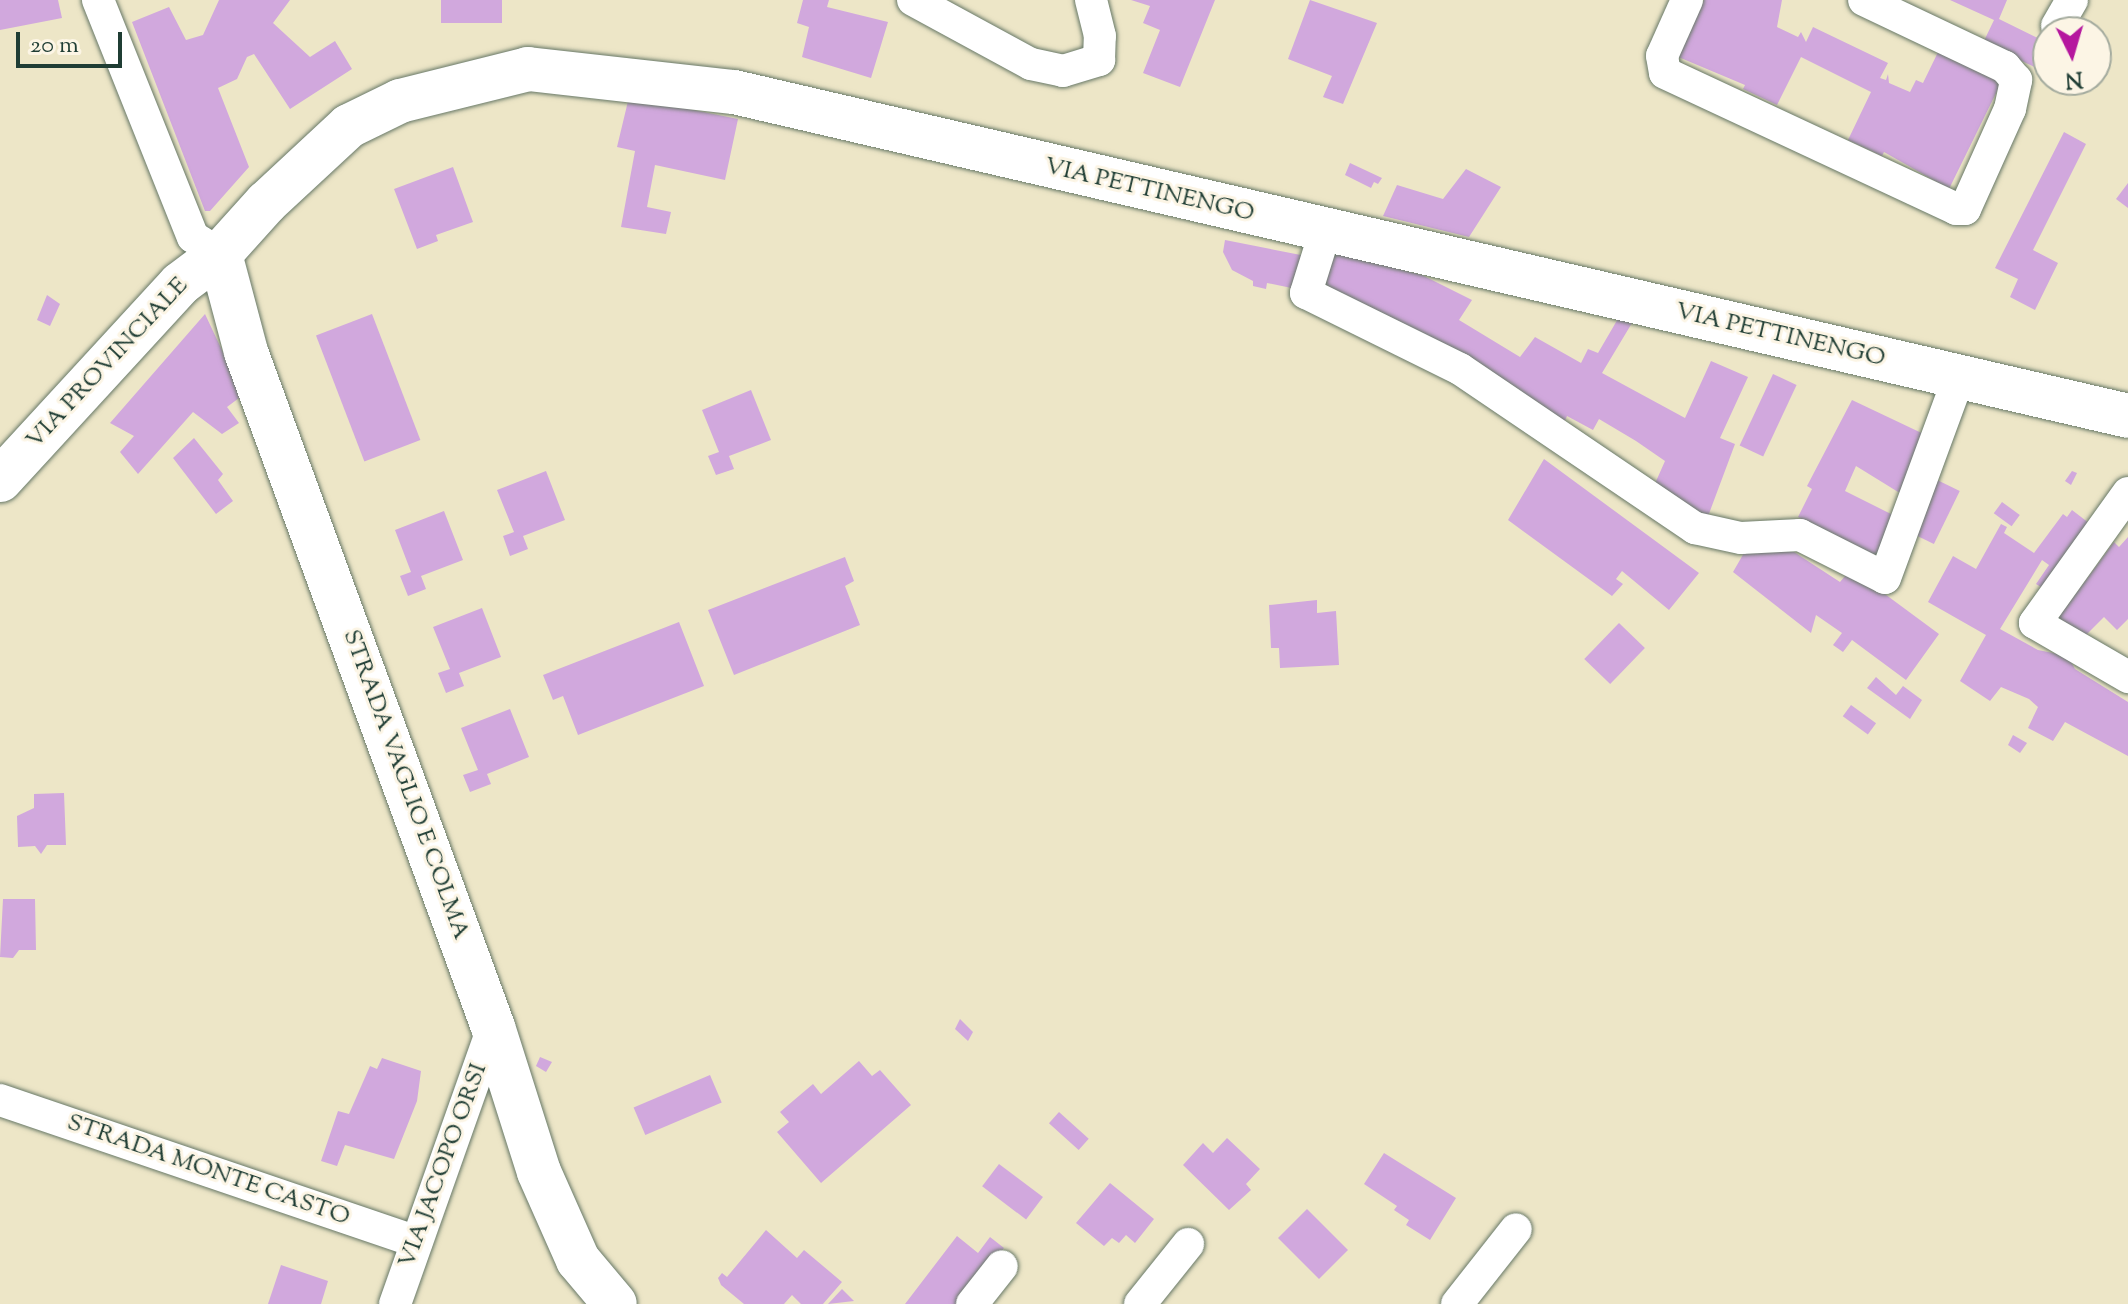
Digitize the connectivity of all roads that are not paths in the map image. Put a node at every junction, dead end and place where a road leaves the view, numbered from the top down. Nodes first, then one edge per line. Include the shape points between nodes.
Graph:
1 (98, 0) edge
2 (913, 0) edge
3 (1091, 0) edge
4 (1687, 0) edge
5 (1871, 5) edge
6 (1325, 232) junction
7 (220, 254) junction
8 (1959, 377) junction
9 (2128, 416) edge
10 (0, 480) edge
11 (2128, 493) edge
12 (2128, 677) edge
13 (493, 1027) junction
14 (0, 1100) edge
15 (1516, 1229) dead end
16 (416, 1242) junction
17 (1188, 1244) dead end
18 (1002, 1266) dead end
19 (395, 1304) edge
20 (615, 1304) edge
21 (972, 1304) edge
22 (1140, 1304) edge
23 (1457, 1304) edge

1 - 7 street via 193,237
2 - 3 street via 1031,64 1063,71 1099,60 1100,36
4 - 5 street via 1662,56 1665,73 1965,209 2010,109 2016,80 2005,67
6 - 7 main road, VIA PETTINENGO via 734,92 528,69 400,101 349,126
6 - 8 main road, VIA PETTINENGO
6 - 8 street via 1306,293 1460,369 1695,528 1741,538 1800,535 1885,578
7 - 10 main road, VIA PROVINCIALE via 180,284
7 - 13 main road, STRADA VAGLIO E COLMA via 246,352
8 - 9 main road, VIA PETTINENGO
11 - 12 street via 2035,623
13 - 16 street, VIA JACOPO ORSI
13 - 20 main road, STRADA VAGLIO E COLMA via 539,1172 578,1260
14 - 16 street, STRADA MONTE CASTO
15 - 23 street
16 - 19 street, VIA JACOPO ORSI
17 - 22 street
18 - 21 street

